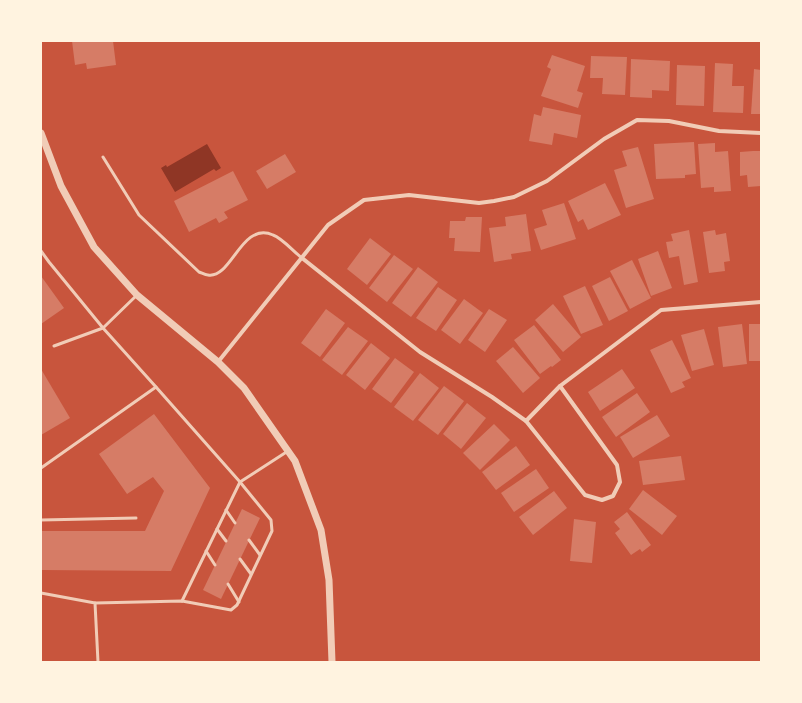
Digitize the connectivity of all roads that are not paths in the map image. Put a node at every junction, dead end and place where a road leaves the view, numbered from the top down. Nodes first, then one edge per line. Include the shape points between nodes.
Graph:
1 (41, 133) edge
2 (761, 133) edge
3 (103, 158) dead end
4 (41, 251) edge
5 (302, 258) junction
6 (138, 296) junction
7 (761, 302) edge
8 (103, 328) junction
9 (54, 346) dead end
10 (218, 362) junction
11 (560, 386) junction
12 (156, 387) junction
13 (526, 421) junction
14 (288, 451) junction
15 (41, 468) edge
16 (240, 482) junction
17 (226, 510) junction
18 (136, 518) dead end
19 (41, 520) edge
20 (235, 523) dead end
21 (217, 529) junction
22 (249, 540) dead end
23 (226, 541) dead end
24 (206, 551) junction
25 (260, 555) junction
26 (240, 560) dead end
27 (215, 565) dead end
28 (252, 574) junction
29 (228, 584) dead end
30 (41, 593) edge
31 (182, 601) junction
32 (239, 602) junction
33 (95, 603) junction
34 (98, 662) edge
35 (332, 662) edge

1 - 6 street via 60,186 94,247
2 - 5 street via 720,131 669,121 637,120 604,139 547,181 514,197 479,203 409,195 364,200 328,225
3 - 5 lane via 139,214 199,272 209,276 218,273 250,237 263,232 275,235
4 - 8 lane
5 - 10 street
5 - 13 street via 420,352
6 - 8 lane
6 - 10 street
7 - 11 street via 662,310
8 - 9 lane
8 - 12 lane
10 - 14 street via 244,388
11 - 13 street
11 - 13 street via 617,465 620,482 613,496 602,500 585,495
12 - 15 lane
12 - 16 lane
14 - 16 lane
14 - 35 street via 295,461 321,530 329,580
16 - 17 lane
16 - 25 lane via 271,520 272,531
17 - 20 lane
17 - 21 lane
18 - 19 lane
21 - 23 lane
21 - 24 lane
22 - 25 lane
24 - 27 lane
24 - 31 lane
25 - 28 lane
26 - 28 lane
28 - 32 lane
29 - 32 lane
30 - 33 lane
31 - 32 lane via 231,610
31 - 33 lane
33 - 34 lane

